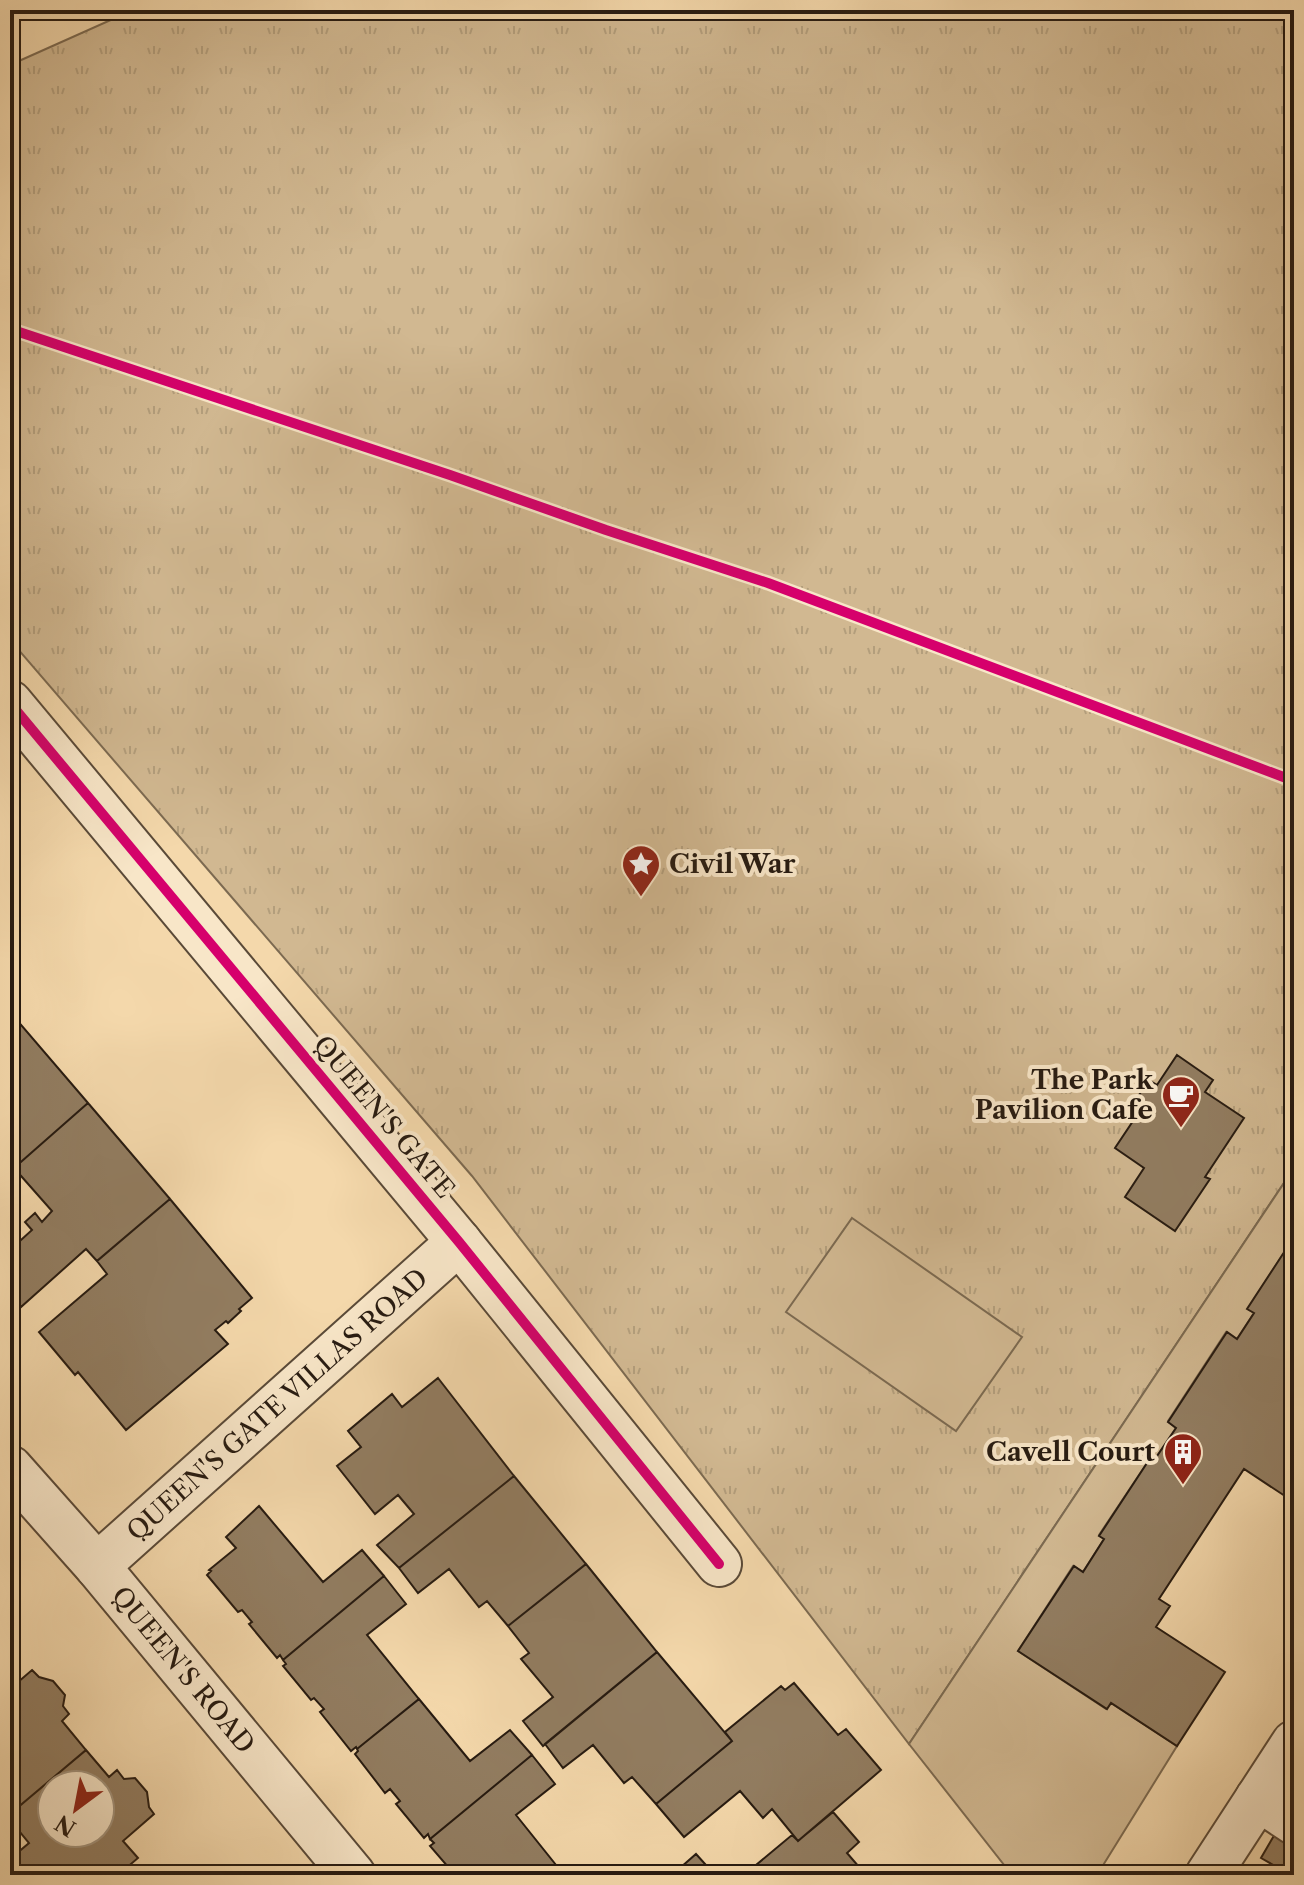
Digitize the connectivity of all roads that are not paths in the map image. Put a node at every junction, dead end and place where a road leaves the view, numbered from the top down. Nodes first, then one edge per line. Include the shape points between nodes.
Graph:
1 (10, 703) edge
2 (459, 1242) junction
3 (15, 1485) edge
4 (719, 1564) dead end
5 (97, 1566) junction
6 (1294, 1743) edge
7 (1258, 1798) junction
8 (1294, 1822) edge
9 (353, 1875) edge
10 (1208, 1875) edge

1 - 2 street, QUEEN'S GATE
2 - 4 street, QUEEN'S GATE
2 - 5 street, QUEEN'S GATE VILLAS ROAD
3 - 5 street, QUEEN'S ROAD
5 - 9 street, QUEEN'S ROAD
6 - 7 street
7 - 8 street
7 - 10 street

